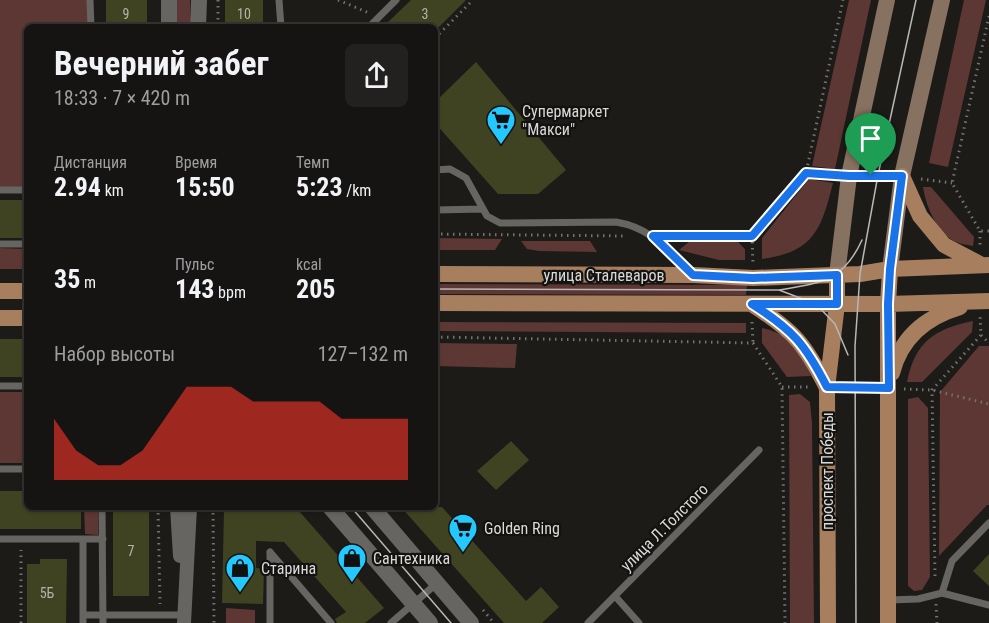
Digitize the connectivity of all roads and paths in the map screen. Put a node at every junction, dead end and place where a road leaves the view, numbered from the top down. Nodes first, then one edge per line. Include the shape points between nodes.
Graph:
1 (90, 0) edge
2 (169, 0) edge
3 (199, 0) edge
4 (218, 0) edge
5 (279, 0) edge
6 (338, 0) edge
7 (396, 0) edge
8 (473, 0) edge
9 (843, 0) edge
10 (887, 0) edge
11 (942, 0) edge
12 (989, 16) edge
13 (379, 17) junction
14 (91, 24) edge
15 (169, 24) edge
16 (198, 24) edge
17 (218, 24) edge
18 (281, 24) edge
19 (372, 24) edge
20 (438, 35) edge
21 (438, 170) edge
22 (806, 173) junction
23 (849, 176) junction
24 (902, 176) junction
25 (952, 183) junction
26 (0, 190) edge
27 (24, 190) edge
28 (482, 209) junction
29 (438, 210) edge
30 (980, 231) junction
31 (989, 231) edge
32 (438, 234) edge
33 (653, 236) junction
34 (0, 244) edge
35 (24, 244) edge
36 (985, 265) edge
37 (438, 269) edge
38 (890, 269) junction
39 (693, 275) junction
40 (837, 275) junction
41 (0, 291) edge
42 (24, 291) edge
43 (985, 301) edge
44 (438, 303) edge
45 (752, 304) junction
46 (837, 304) junction
47 (888, 304) junction
48 (0, 318) edge
49 (24, 318) edge
50 (981, 335) junction
51 (989, 335) edge
52 (438, 337) edge
53 (989, 343) edge
54 (0, 386) edge
55 (24, 386) edge
56 (782, 387) junction
57 (827, 387) junction
58 (889, 388) junction
59 (932, 390) junction
60 (989, 404) edge
61 (759, 450) dead end
62 (0, 469) edge
63 (24, 469) edge
64 (102, 510) edge
65 (158, 510) edge
66 (177, 510) edge
67 (190, 510) edge
68 (213, 510) edge
69 (333, 510) edge
70 (374, 510) edge
71 (989, 523) edge
72 (0, 539) edge
73 (21, 539) junction
74 (82, 539) junction
75 (103, 539) junction
76 (436, 584) junction
77 (939, 594) junction
78 (615, 596) junction
79 (889, 600) junction
80 (413, 604) junction
81 (989, 605) edge
82 (160, 615) junction
83 (83, 619) edge
84 (103, 619) edge
85 (184, 619) edge
86 (21, 623) edge
87 (214, 623) edge
88 (270, 623) edge
89 (332, 623) edge
90 (391, 623) edge
91 (430, 623) edge
92 (471, 623) edge
93 (588, 623) edge
94 (639, 623) edge
95 (785, 623) edge
96 (828, 623) edge
97 (888, 623) edge
98 (937, 623) edge

1 - 14 lane
2 - 15 street
3 - 16 street
4 - 17 path
5 - 18 lane
6 - 13 path
7 - 13 lane
8 - 20 path
9 - 22 path
10 - 23 main road, проспект Победы
11 - 24 main road
12 - 25 path
13 - 19 lane
21 - 28 lane via 450,169 466,178
22 - 23 path
22 - 33 path via 752,236
23 - 24 path
23 - 40 main road, проспект Победы
24 - 25 path
24 - 36 main road via 920,216 944,245
24 - 38 main road
25 - 30 path
26 - 27 lane
28 - 29 lane
28 - 33 lane via 500,222 616,222 634,225
30 - 31 path
30 - 36 path
32 - 33 path
33 - 39 lane
34 - 35 lane
36 - 38 main road, улица Сталеваров
37 - 39 main road, улица Сталеваров
38 - 40 main road, улица Сталеваров
38 - 47 main road
39 - 40 main road, улица Сталеваров
40 - 46 main road, проспект Победы
41 - 42 main road
43 - 47 main road, улица Сталеваров
43 - 50 path
43 - 58 main road via 942,312 916,328 896,360
44 - 45 main road, улица Сталеваров
45 - 46 main road, улица Сталеваров
45 - 57 main road via 783,324 807,350
46 - 47 main road, улица Сталеваров
46 - 57 main road, проспект Победы
47 - 58 main road
48 - 49 main road
50 - 51 path
50 - 53 path
50 - 59 path
52 - 56 path via 753,343
54 - 55 lane
56 - 57 path
56 - 95 path
57 - 58 path
57 - 96 main road, проспект Победы
58 - 59 path
58 - 79 main road
59 - 60 path
59 - 77 path
61 - 78 lane, улица Л.Толстого
62 - 63 lane
64 - 75 lane
65 - 82 path
66 - 85 street
67 - 85 street
68 - 87 path
69 - 80 street
70 - 76 street
71 - 77 lane via 952,561
72 - 73 lane
73 - 74 lane
73 - 86 path
74 - 75 lane
74 - 83 lane
75 - 84 lane
76 - 80 lane
76 - 92 street
77 - 79 lane
77 - 81 lane
77 - 98 path
78 - 93 lane, улица Л.Толстого
78 - 94 lane
79 - 97 main road
80 - 90 lane
80 - 91 street
82 - 84 lane
82 - 85 lane
83 - 84 lane
88 - 89 lane via 270,552

